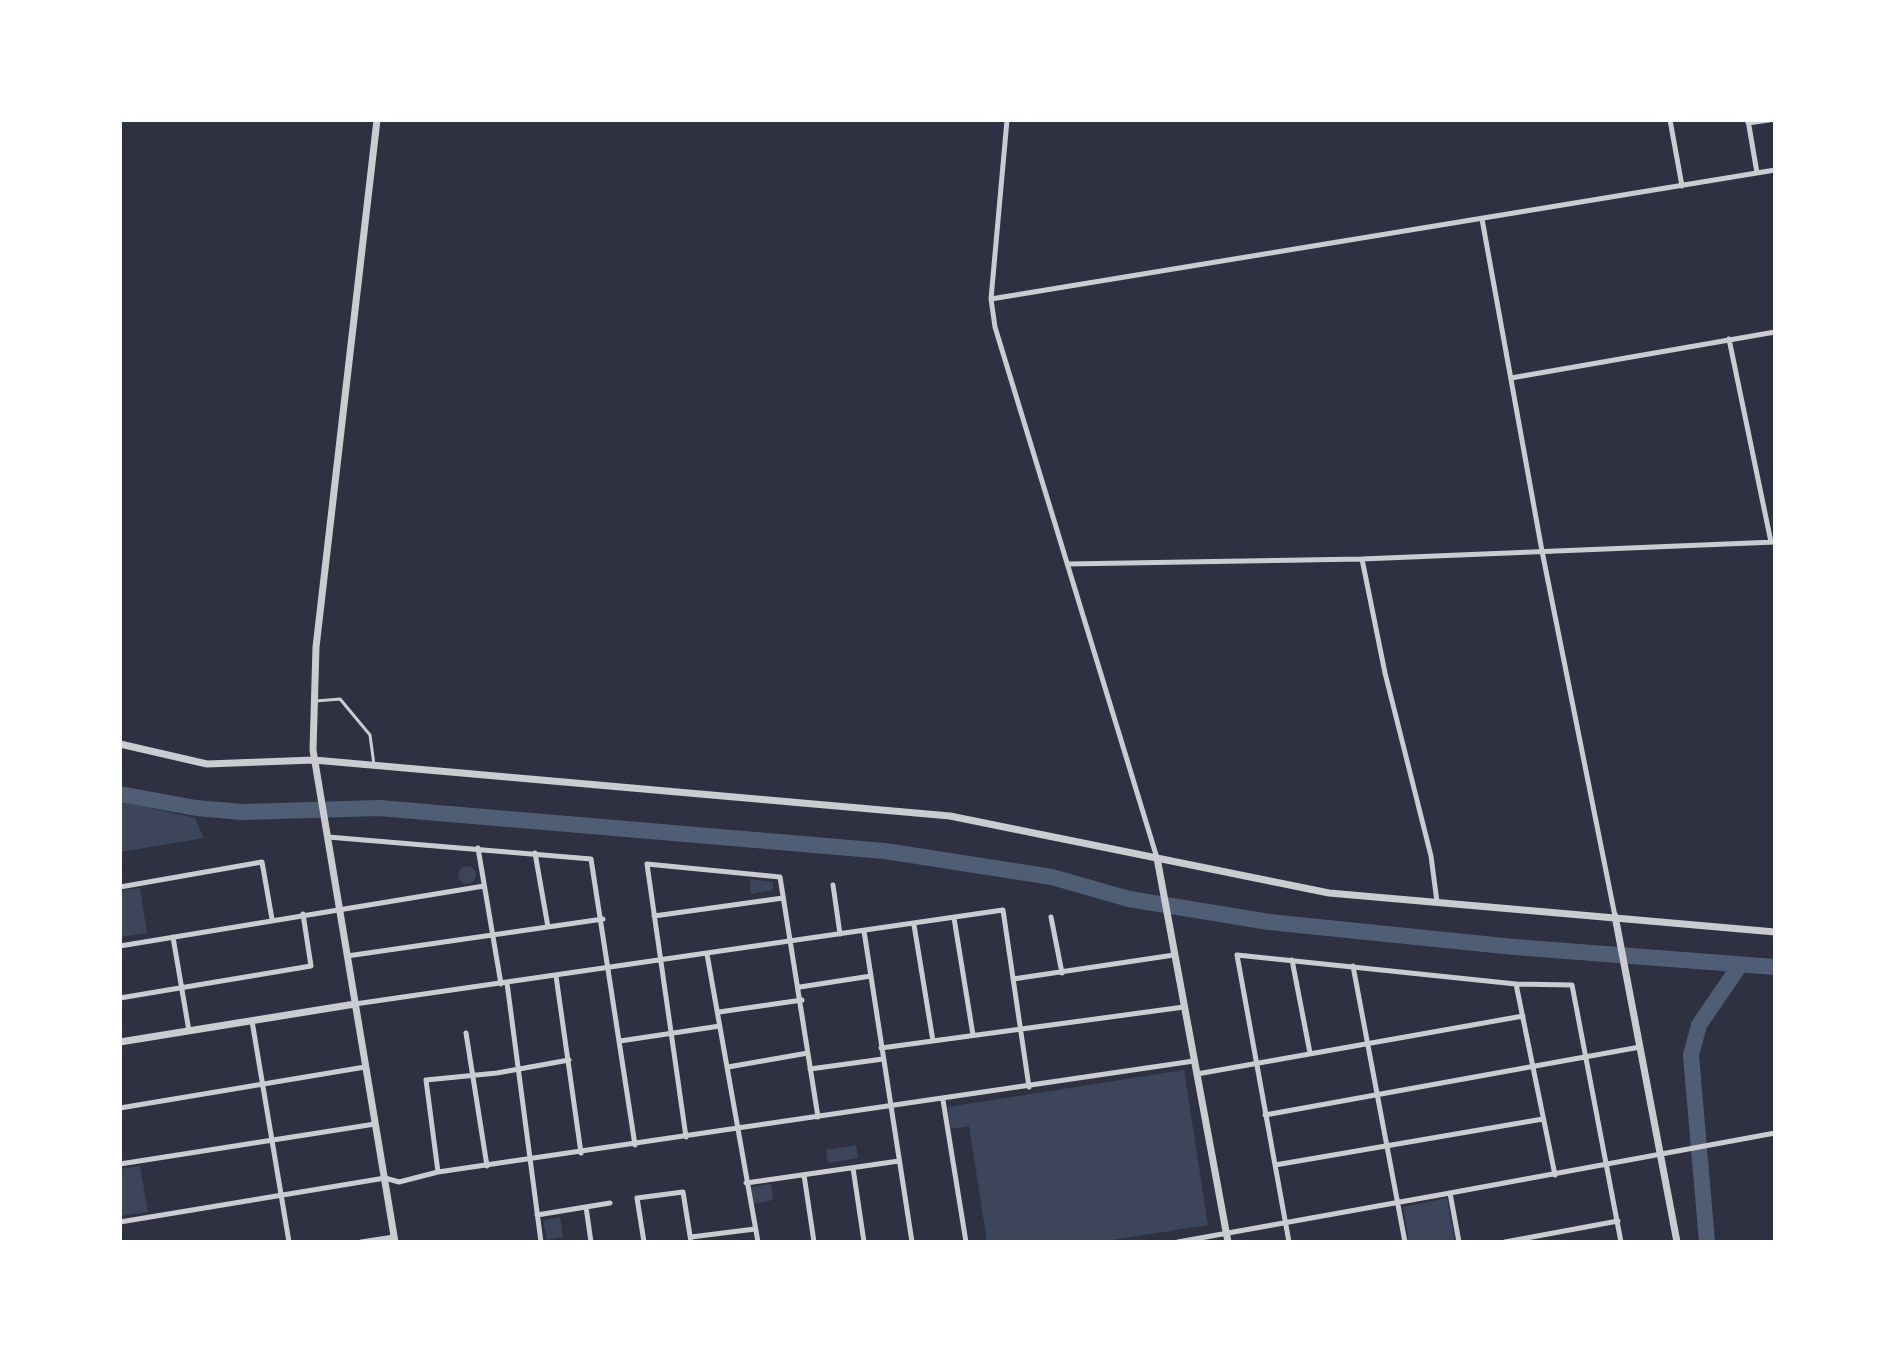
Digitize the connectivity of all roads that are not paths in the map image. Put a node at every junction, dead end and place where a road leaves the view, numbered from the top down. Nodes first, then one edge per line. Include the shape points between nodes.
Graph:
1 (377, 120) edge
2 (1007, 120) edge
3 (1670, 120) edge
4 (1769, 120) edge
5 (1748, 122) edge
6 (1775, 170) edge
7 (1757, 173) junction
8 (1682, 186) junction
9 (1482, 219) junction
10 (991, 299) junction
11 (1775, 332) edge
12 (1729, 339) junction
13 (1511, 378) junction
14 (1773, 542) edge
15 (1542, 551) junction
16 (1362, 559) junction
17 (1067, 564) junction
18 (312, 701) junction
19 (120, 744) edge
20 (314, 760) junction
21 (374, 766) junction
22 (327, 837) junction
23 (478, 848) junction
24 (535, 853) junction
25 (1157, 858) junction
26 (833, 885) dead end
27 (484, 886) junction
28 (120, 887) edge
29 (783, 898) junction
30 (1437, 903) junction
31 (339, 907) junction
32 (303, 914) junction
33 (654, 916) junction
34 (1615, 916) junction
35 (1051, 917) dead end
36 (954, 918) junction
37 (272, 919) junction
38 (603, 919) junction
39 (914, 925) junction
40 (548, 927) junction
41 (864, 931) junction
42 (1775, 932) edge
43 (840, 934) junction
44 (492, 936) junction
45 (173, 937) junction
46 (790, 941) junction
47 (120, 946) edge
48 (707, 954) junction
49 (1174, 955) junction
50 (347, 956) junction
51 (660, 960) junction
52 (1292, 960) junction
53 (1353, 966) junction
54 (610, 968) junction
55 (1062, 973) junction
56 (556, 976) junction
57 (871, 976) junction
58 (1013, 979) junction
59 (504, 983) junction
60 (1516, 984) junction
61 (800, 987) junction
62 (182, 988) junction
63 (120, 998) edge
64 (802, 1000) junction
65 (355, 1004) junction
66 (1184, 1007) junction
67 (719, 1012) junction
68 (1523, 1016) junction
69 (252, 1021) junction
70 (720, 1026) junction
71 (1021, 1030) junction
72 (189, 1031) junction
73 (466, 1033) dead end
74 (671, 1035) junction
75 (973, 1035) junction
76 (620, 1041) junction
77 (933, 1041) junction
78 (120, 1042) edge
79 (1369, 1042) junction
80 (1640, 1047) junction
81 (881, 1048) junction
82 (808, 1053) junction
83 (1310, 1053) junction
84 (1586, 1057) junction
85 (883, 1059) junction
86 (569, 1060) junction
87 (1194, 1061) junction
88 (1255, 1062) junction
89 (1535, 1066) junction
90 (365, 1067) junction
91 (728, 1067) junction
92 (517, 1069) junction
93 (810, 1069) junction
94 (472, 1073) junction
95 (1197, 1074) junction
96 (262, 1083) junction
97 (1029, 1087) junction
98 (1379, 1094) junction
99 (943, 1100) junction
100 (889, 1106) junction
101 (120, 1108) edge
102 (1265, 1115) junction
103 (818, 1117) junction
104 (1543, 1119) junction
105 (375, 1124) junction
106 (739, 1130) junction
107 (1775, 1133) edge
108 (686, 1137) junction
109 (271, 1139) junction
110 (635, 1145) junction
111 (1387, 1147) junction
112 (581, 1153) junction
113 (1661, 1155) junction
114 (532, 1158) junction
115 (899, 1161) junction
116 (120, 1164) edge
117 (1275, 1165) junction
118 (1608, 1165) junction
119 (487, 1166) junction
120 (853, 1168) junction
121 (438, 1172) junction
122 (804, 1175) junction
123 (1555, 1175) junction
124 (385, 1178) junction
125 (746, 1183) junction
126 (1450, 1193) junction
127 (282, 1194) junction
128 (1398, 1202) junction
129 (610, 1203) dead end
130 (586, 1207) junction
131 (537, 1215) junction
132 (1618, 1221) junction
133 (120, 1222) edge
134 (1285, 1223) junction
135 (755, 1229) junction
136 (1228, 1238) edge
137 (691, 1239) edge
138 (394, 1240) edge
139 (289, 1242) edge
140 (361, 1242) edge
141 (541, 1242) edge
142 (591, 1242) edge
143 (644, 1242) edge
144 (758, 1242) edge
145 (814, 1242) edge
146 (864, 1242) edge
147 (912, 1242) edge
148 (966, 1242) edge
149 (1178, 1242) edge
150 (1289, 1242) edge
151 (1405, 1242) edge
152 (1459, 1242) edge
153 (1505, 1242) edge
154 (1621, 1242) edge
155 (1677, 1242) edge

1 - 18 street
2 - 10 street
3 - 8 street
4 - 5 street
5 - 7 street
6 - 7 street
7 - 8 street
8 - 9 street
9 - 10 street
9 - 13 street
10 - 17 street
11 - 12 street
12 - 13 street
12 - 14 street
13 - 15 street
14 - 15 street
15 - 16 street
15 - 34 street
16 - 17 street
16 - 30 street via 1431,856
17 - 25 street
18 - 20 street
18 - 21 lane via 340,699 370,735
19 - 20 street via 219,765
20 - 21 street
20 - 22 street
21 - 25 street via 950,816
22 - 23 street
22 - 31 street
23 - 24 street
23 - 27 street
24 - 38 street via 591,859
24 - 40 street
25 - 30 street via 1329,893
25 - 49 street
26 - 43 street
27 - 31 street
27 - 44 street
28 - 37 street via 262,862
29 - 33 street
29 - 33 street via 780,877 647,864
29 - 46 street
30 - 34 street
31 - 32 street
31 - 50 street
32 - 37 street
32 - 62 street via 311,966
33 - 51 street
34 - 42 street
34 - 80 street
35 - 55 street
36 - 39 street
36 - 58 street via 1003,910
36 - 75 street
37 - 45 street
38 - 40 street
38 - 54 street
39 - 41 street
39 - 77 street
40 - 44 street
41 - 43 street
41 - 57 street
43 - 46 street
44 - 50 street
44 - 59 street
45 - 47 street
45 - 62 street
46 - 48 street
46 - 61 street
48 - 51 street
48 - 67 street
49 - 55 street
49 - 66 street
50 - 65 street
51 - 54 street
51 - 74 street
52 - 53 street
52 - 83 street
52 - 88 street via 1237,955
53 - 60 street
53 - 79 street
54 - 56 street
54 - 76 street
55 - 58 street
56 - 59 street
56 - 86 street
57 - 61 street
57 - 81 street
58 - 71 street
59 - 65 street
59 - 92 street
60 - 68 street
60 - 84 street via 1572,985
61 - 64 street
62 - 63 street
62 - 72 street
64 - 67 street
64 - 82 street
65 - 69 street
65 - 90 street
66 - 71 street
66 - 87 street
67 - 70 street
68 - 79 street
68 - 89 street
69 - 72 street
69 - 96 street
70 - 74 street
70 - 91 street
71 - 75 street
71 - 97 street
72 - 78 street
73 - 94 street
74 - 76 street
74 - 108 street
75 - 77 street
76 - 110 street
77 - 81 street
79 - 83 street
79 - 98 street
80 - 84 street
80 - 113 street
81 - 85 street
82 - 91 street
82 - 93 street
83 - 88 street
84 - 89 street
84 - 118 street
85 - 93 street
85 - 100 street
86 - 92 street
86 - 112 street
87 - 95 street
87 - 97 street
88 - 95 street
88 - 102 street
89 - 98 street
89 - 104 street
90 - 96 street
90 - 105 street
91 - 106 street
92 - 94 street
92 - 114 street
93 - 103 street
94 - 119 street
94 - 121 street via 426,1080
95 - 136 street
96 - 101 street
96 - 109 street
97 - 99 street
98 - 102 street
98 - 111 street
99 - 100 street
99 - 148 street
100 - 103 street
100 - 115 street
102 - 117 street
103 - 106 street
104 - 111 street
104 - 123 street
105 - 109 street
105 - 124 street
106 - 108 street
106 - 125 street
107 - 113 street
108 - 110 street
109 - 116 street
109 - 127 street
110 - 112 street
111 - 117 street
111 - 128 street
112 - 114 street
113 - 118 street
113 - 155 street
114 - 119 street
114 - 131 street
115 - 120 street
115 - 147 street
117 - 134 street
118 - 123 street
118 - 132 street
119 - 121 street
120 - 122 street
120 - 146 street
121 - 124 street via 399,1182
122 - 125 street
122 - 145 street
123 - 126 street
124 - 127 street
124 - 138 street
125 - 135 street
126 - 128 street
126 - 152 street
127 - 133 street
127 - 139 street
128 - 134 street
128 - 151 street
129 - 130 street
130 - 131 street
130 - 142 street
131 - 141 street
132 - 153 street
132 - 154 street
134 - 136 street
134 - 150 street
135 - 137 street
135 - 144 street
136 - 149 street
137 - 143 street via 683,1192 637,1198
138 - 140 street

